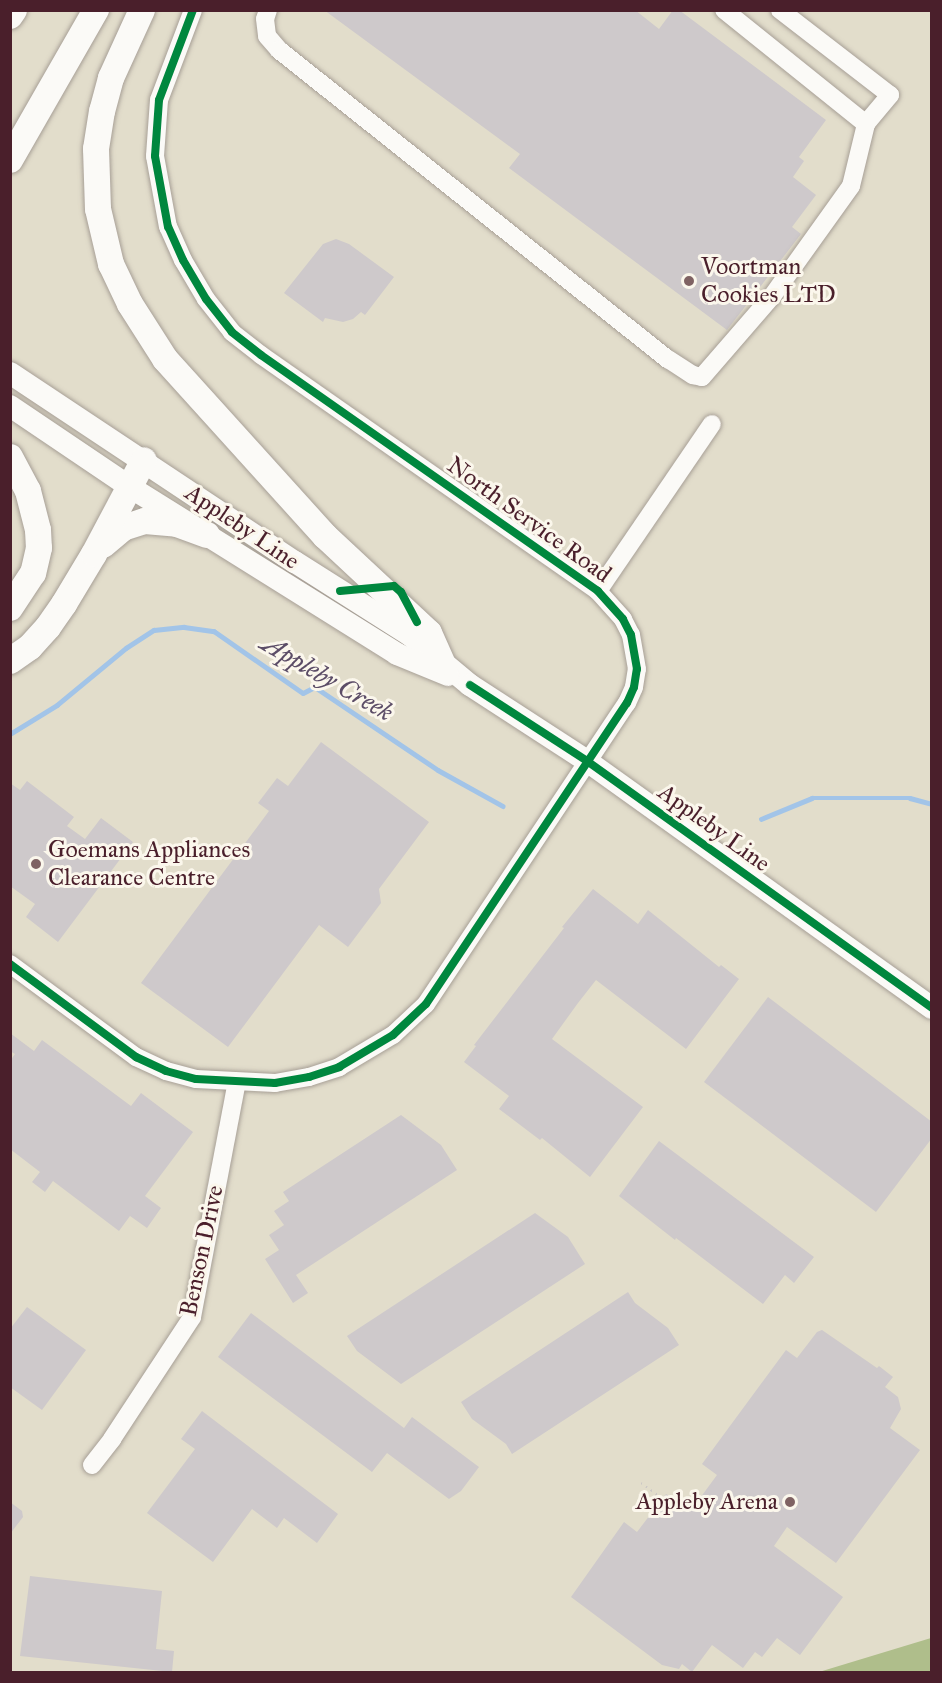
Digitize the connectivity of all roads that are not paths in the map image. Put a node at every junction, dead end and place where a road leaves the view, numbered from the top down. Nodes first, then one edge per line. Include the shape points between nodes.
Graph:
1 (14, 10) edge
2 (96, 10) edge
3 (142, 10) edge
4 (192, 10) edge
5 (268, 10) edge
6 (724, 10) edge
7 (780, 10) edge
8 (10, 16) edge
9 (866, 124) junction
10 (10, 160) edge
11 (10, 374) edge
12 (10, 406) edge
13 (712, 424) dead end
14 (10, 457) edge
15 (144, 460) junction
16 (130, 487) junction
17 (207, 535) junction
18 (94, 554) junction
19 (598, 591) junction
20 (10, 608) edge
21 (10, 661) edge
22 (442, 662) junction
23 (470, 685) junction
24 (587, 761) junction
25 (10, 964) edge
26 (932, 1008) edge
27 (237, 1082) junction
28 (92, 1465) dead end

1 - 8 highway
2 - 10 highway
3 - 22 highway via 111,78 96,149 98,209 111,264 130,304 165,359 325,536 429,633
4 - 19 street, North Service Road via 159,100 155,156 168,227 206,299 232,332 261,356
5 - 9 street via 267,36 279,50 693,375 702,376 773,295 851,186
6 - 9 street
7 - 9 street via 890,95
11 - 15 main road, Appleby Line
12 - 16 main road, Appleby Line
13 - 19 street
14 - 20 highway via 28,491 39,548 33,573
15 - 16 highway
15 - 22 main road, Appleby Line via 410,635
16 - 17 main road, Appleby Line
16 - 18 highway
17 - 18 highway via 177,524 145,521 114,534
17 - 23 main road, Appleby Line via 397,654
18 - 21 highway via 48,627
19 - 24 street, North Service Road via 623,619 636,652 637,669 627,703
22 - 23 main road, Appleby Line
23 - 24 main road, Appleby Line
24 - 26 main road, Appleby Line
24 - 27 street, North Service Road via 426,1004 393,1035 339,1067 309,1077 274,1083
25 - 27 street, North Service Road via 136,1057 196,1079
27 - 28 street, Benson Drive via 192,1317

